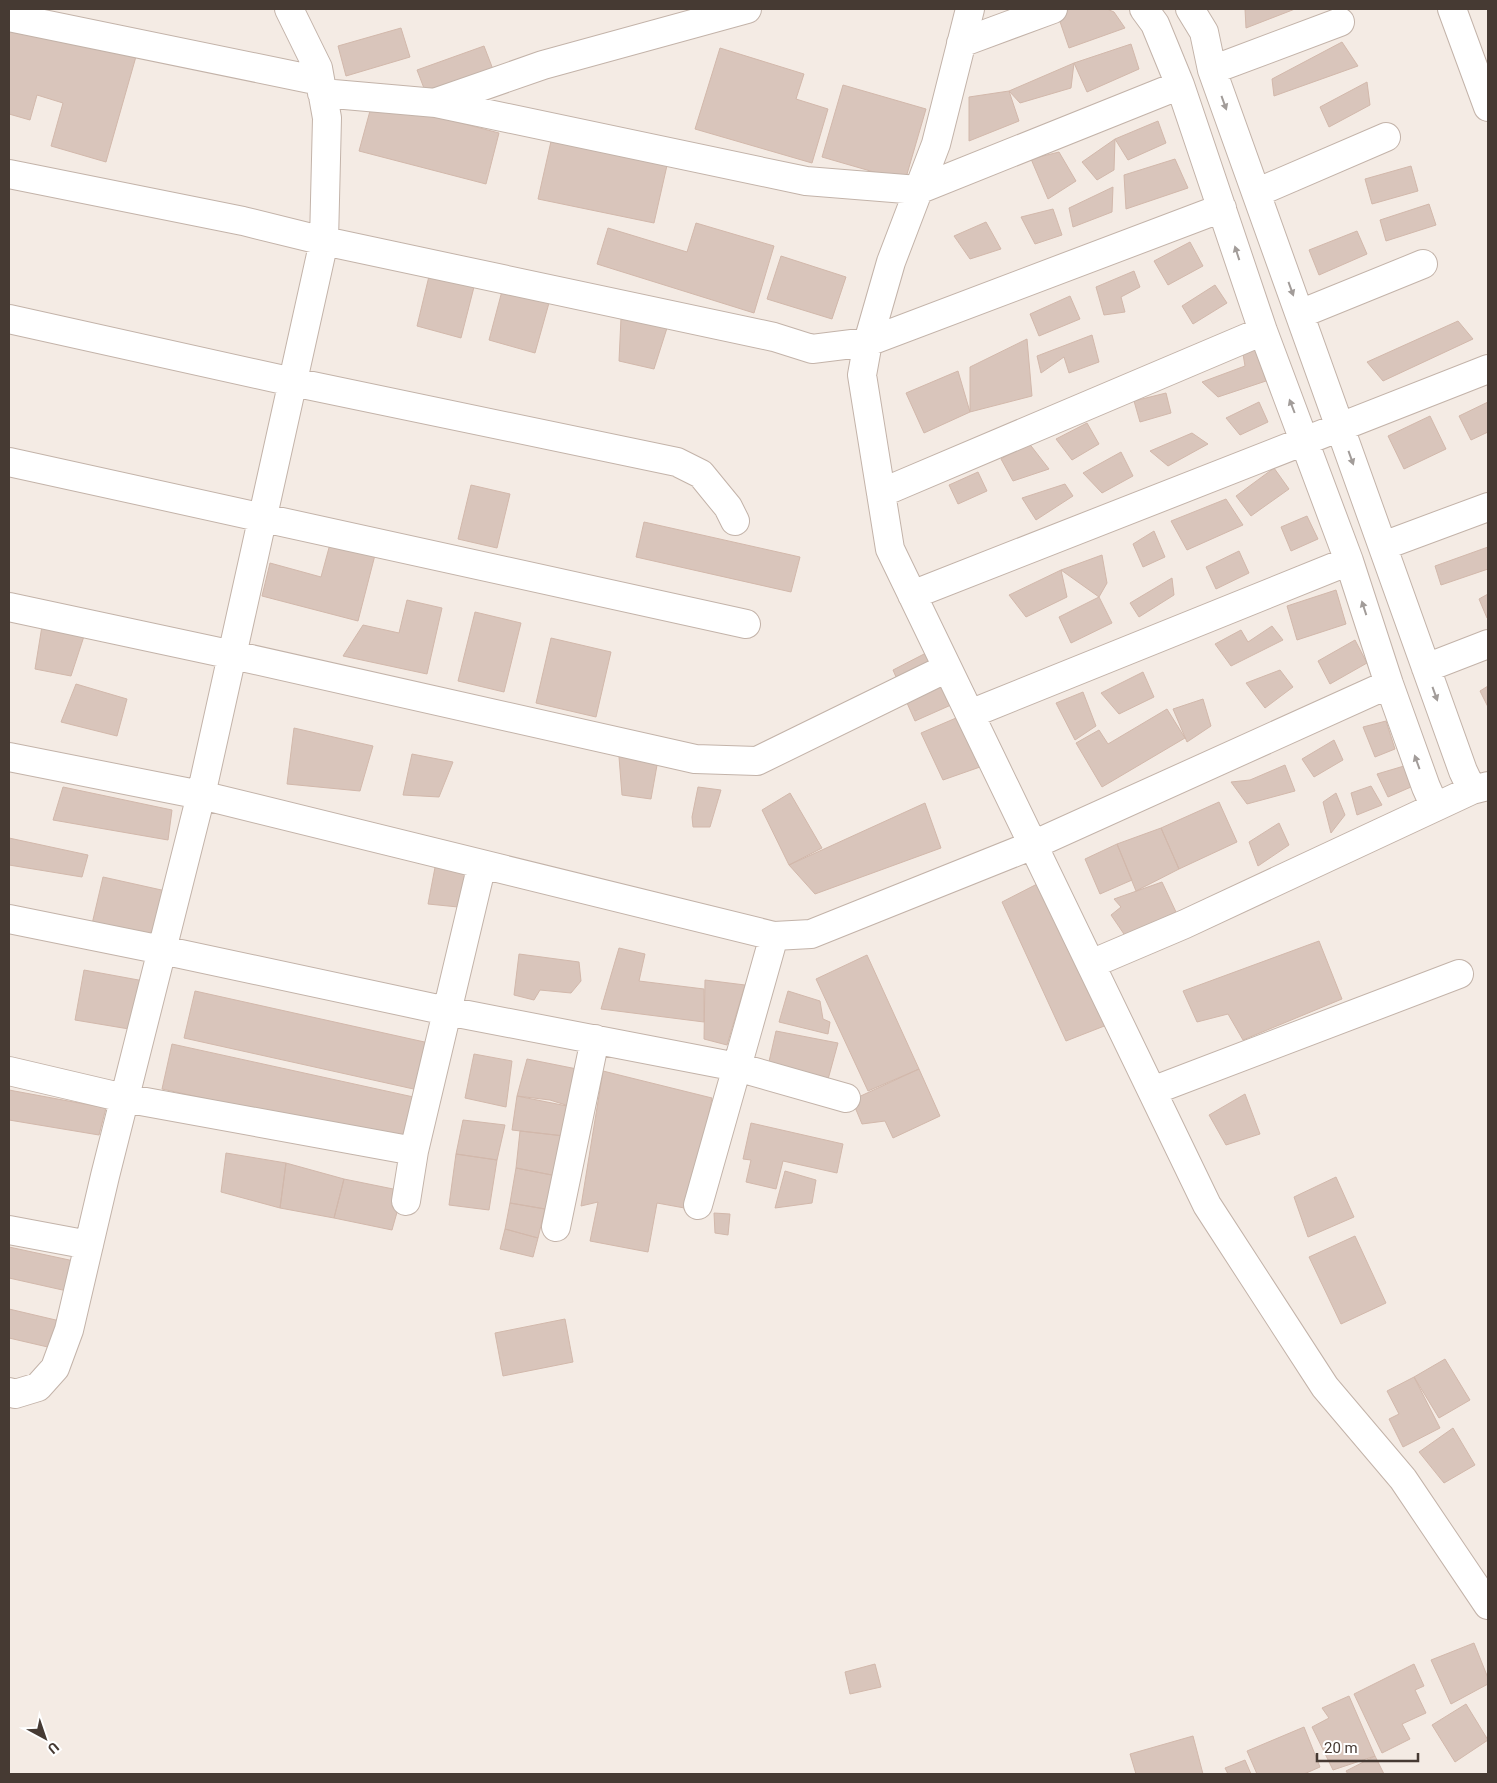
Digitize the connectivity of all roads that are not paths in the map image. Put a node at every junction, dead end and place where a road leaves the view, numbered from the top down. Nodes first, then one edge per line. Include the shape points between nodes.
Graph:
1 (288, 9) edge
2 (747, 9) edge
3 (970, 9) edge
4 (1053, 9) edge
5 (1144, 9) edge
6 (1190, 9) edge
7 (1452, 9) edge
8 (9, 16) edge
9 (1340, 22) dead end
10 (961, 43) junction
11 (1212, 70) junction
12 (1180, 85) junction
13 (321, 87) junction
14 (436, 103) junction
15 (1488, 107) edge
16 (1386, 137) dead end
17 (9, 174) edge
18 (918, 190) junction
19 (1256, 193) junction
20 (1222, 208) junction
21 (324, 241) junction
22 (1423, 264) dead end
23 (1300, 314) junction
24 (9, 319) edge
25 (1263, 331) junction
26 (868, 342) junction
27 (1488, 369) edge
28 (293, 382) junction
29 (1340, 427) junction
30 (1305, 442) junction
31 (9, 462) edge
32 (880, 492) junction
33 (1488, 507) edge
34 (262, 518) junction
35 (735, 521) dead end
36 (1383, 546) junction
37 (1349, 561) junction
38 (912, 595) junction
39 (9, 608) edge
40 (746, 624) dead end
41 (1488, 644) edge
42 (233, 655) junction
43 (947, 668) junction
44 (1426, 668) junction
45 (1389, 684) junction
46 (970, 714) junction
47 (9, 756) edge
48 (1480, 788) edge
49 (201, 795) junction
50 (1435, 807) junction
51 (1033, 846) junction
52 (482, 864) junction
53 (9, 920) edge
54 (774, 936) junction
55 (162, 950) junction
56 (1091, 964) junction
57 (1459, 974) dead end
58 (447, 1011) junction
59 (595, 1040) junction
60 (737, 1067) junction
61 (9, 1071) edge
62 (1152, 1091) junction
63 (124, 1098) junction
64 (846, 1098) dead end
65 (414, 1151) junction
66 (406, 1201) dead end
67 (698, 1205) dead end
68 (556, 1227) dead end
69 (9, 1230) edge
70 (88, 1245) junction
71 (9, 1392) edge
72 (1488, 1606) edge

1 - 13 street via 318,68
2 - 14 street via 543,66
3 - 10 street
4 - 10 street
5 - 12 street via 1155,24
6 - 11 street via 1204,32
7 - 15 street
8 - 13 street
9 - 11 street
10 - 18 street via 936,144
11 -> 19 street
12 - 18 street
12 - 20 street
13 - 14 street
13 - 21 street via 327,118
14 - 18 street via 806,181
16 - 19 street
17 - 21 street via 243,221
18 - 26 street via 891,262
19 -> 23 street
25 -> 20 street
20 - 26 street
21 - 26 street via 774,337 812,349
21 - 28 street
22 - 23 street
23 - 29 street
24 - 28 street
30 -> 25 street
25 - 32 street
26 - 32 street via 862,375
27 - 29 street
28 - 34 street
28 - 35 street via 677,462 701,474 728,507
29 - 30 street
29 -> 36 street
30 - 37 street
30 - 38 street
31 - 34 street
32 - 38 street via 890,549
33 - 36 street
34 - 40 street
34 - 42 street
36 - 44 street
45 -> 37 street
37 - 46 street
38 - 43 street
39 - 42 street
41 - 44 street
42 - 43 street via 695,759 757,761
42 - 49 street
43 - 46 street
44 -> 48 street via 1463,771
50 -> 45 street
45 - 51 street
46 - 51 street
47 - 49 street
48 - 50 street
49 - 52 street
49 - 55 street
50 - 56 street
51 - 54 street via 811,934
51 - 56 street
52 - 54 street
52 - 58 street
53 - 55 street
54 - 60 street
55 - 58 street
55 - 63 street
56 - 62 street
57 - 62 street
58 - 59 street
58 - 65 street
59 - 60 street
59 - 68 street
60 - 64 street
60 - 67 street
61 - 63 street
62 - 72 street via 1207,1205 1325,1387 1403,1479
63 - 65 street
63 - 70 street
65 - 66 street
69 - 70 street
70 - 71 street via 69,1330 55,1368 38,1387 15,1394

